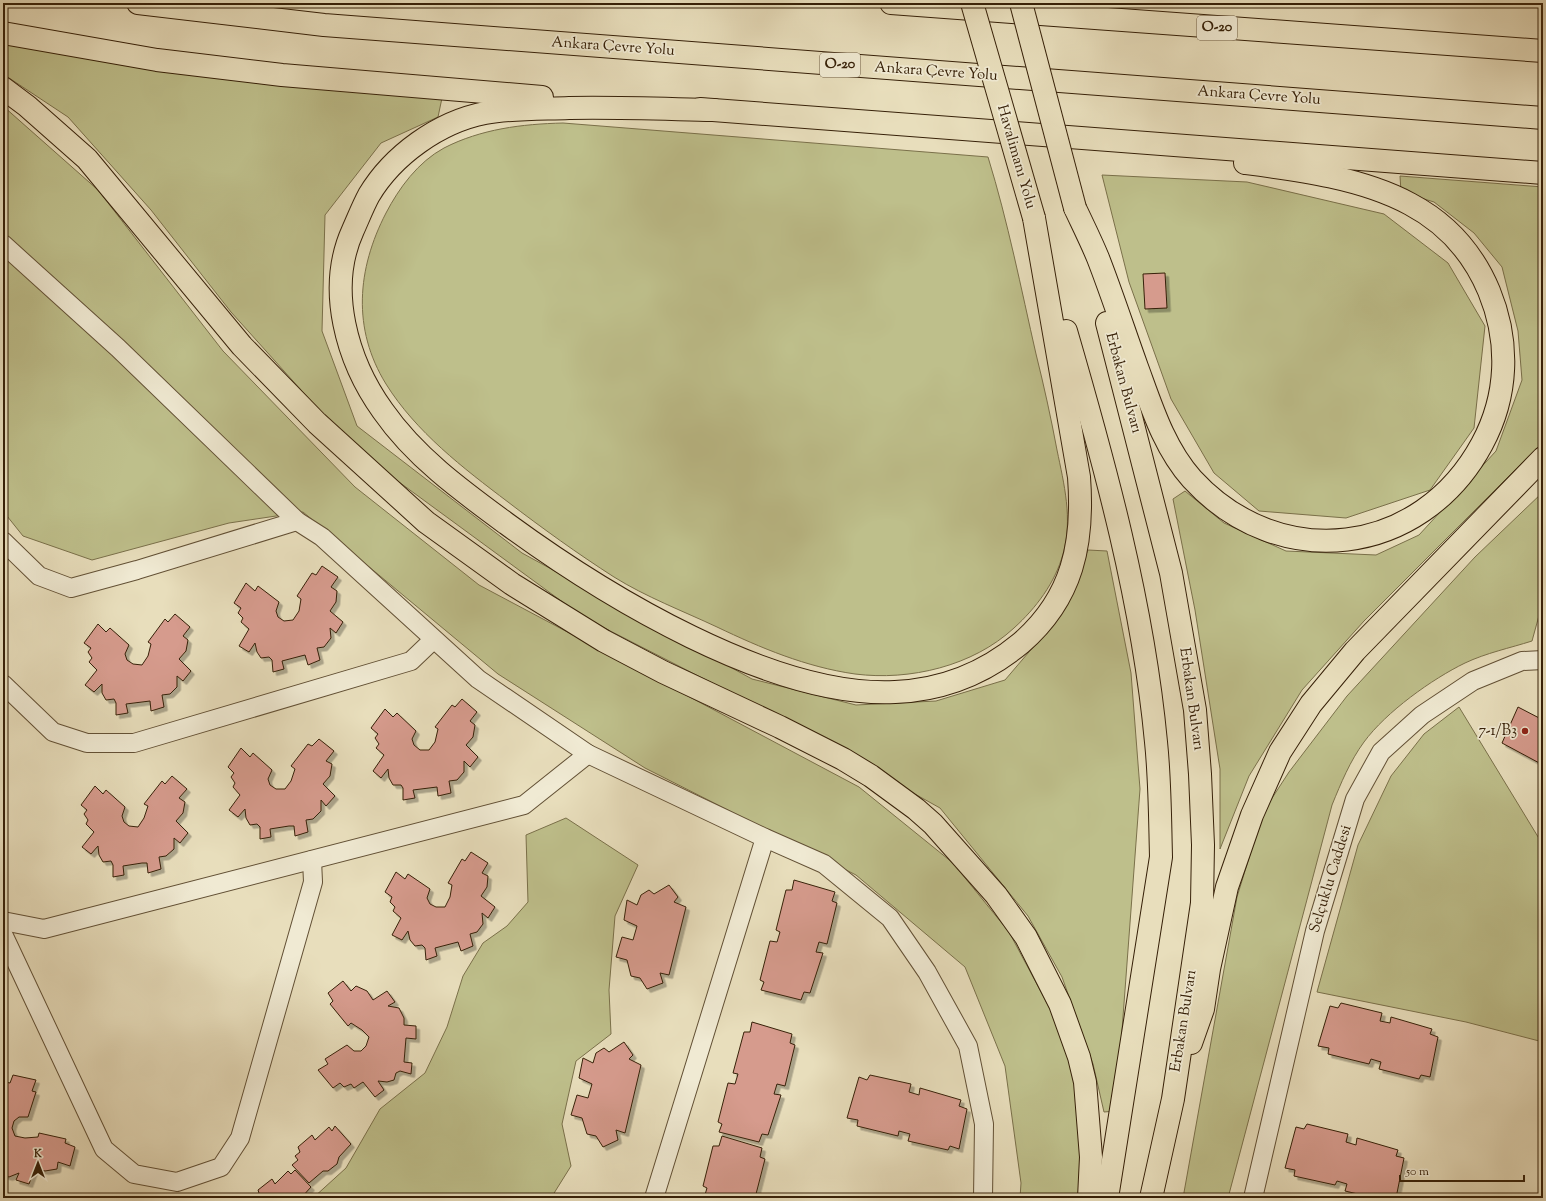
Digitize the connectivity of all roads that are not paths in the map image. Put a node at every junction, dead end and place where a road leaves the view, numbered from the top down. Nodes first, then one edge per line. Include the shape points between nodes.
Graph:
1 (138, 3) edge
2 (891, 3) edge
3 (972, 3) edge
4 (1021, 3) edge
5 (3, 33) edge
6 (1543, 51) edge
7 (3, 88) edge
8 (714, 110) junction
9 (1543, 118) edge
10 (930, 126) junction
11 (1543, 173) edge
12 (1075, 208) junction
13 (1034, 218) junction
14 (3, 244) edge
15 (1543, 458) edge
16 (297, 521) junction
17 (3, 541) edge
18 (433, 640) junction
19 (1543, 660) edge
20 (3, 684) edge
21 (588, 754) junction
22 (764, 838) junction
23 (312, 860) junction
24 (3, 921) edge
25 (3, 934) edge
26 (1173, 1098) junction
27 (654, 1198) edge
28 (983, 1198) edge
29 (1089, 1198) edge
30 (1107, 1198) edge
31 (1151, 1198) edge
32 (1160, 1198) edge
33 (1253, 1198) edge

1 - 9 highway, Ankara Çevre Yolu / O-20 via 324,25
2 - 6 highway, O-20
3 - 13 highway, Havalimanı Yolu, bridge
4 - 12 highway, bridge
5 - 8 highway via 157,60 282,75
7 - 29 highway via 87,159 247,351 317,423 426,522 512,584 604,641 843,759 871,776 933,824 996,895 1026,937 1060,1004 1085,1082 1092,1157
8 - 10 highway
8 - 13 highway via 517,110 461,119 439,130 400,159 370,194 350,237 344,260 341,288 343,318 357,367 385,414 404,437 465,493 563,563 646,612 711,646 792,677 869,692 894,693 935,688 971,674 1012,650 1044,619 1066,585 1078,545 1082,508 1079,477
10 - 11 highway
10 - 12 highway via 1262,165 1346,180 1388,193 1430,216 1455,237 1484,279 1494,303 1503,345 1503,384 1497,412 1490,430 1466,470 1452,487 1423,512 1381,530 1342,540 1324,542 1286,537 1264,530 1226,510 1179,464 1166,441 1097,256
12 - 26 highway, Erbakan Bulvarı via 1160,525 1195,710 1201,782 1202,903
13 - 30 highway via 1090,414 1120,535 1140,632 1156,742 1161,857
14 - 16 street via 118,348
15 - 26 highway via 1354,651 1311,704 1280,752 1252,815 1227,887 1203,1009
16 - 17 street via 71,588 39,576
16 - 18 street via 322,537
18 - 20 street via 411,661 134,743 87,743 53,732
18 - 21 street via 478,679
19 - 33 street, Selçuklu Caddesi via 1522,661 1473,681 1422,715 1381,752 1355,799 1315,931
21 - 22 street
21 - 23 street via 524,805
22 - 27 street
22 - 28 street via 824,864 890,918 927,972 968,1046 984,1124
23 - 24 street via 44,929
23 - 25 street via 313,882 240,1138 221,1167 177,1182 134,1174 104,1149
26 - 31 highway, Erbakan Bulvarı
26 - 32 highway

